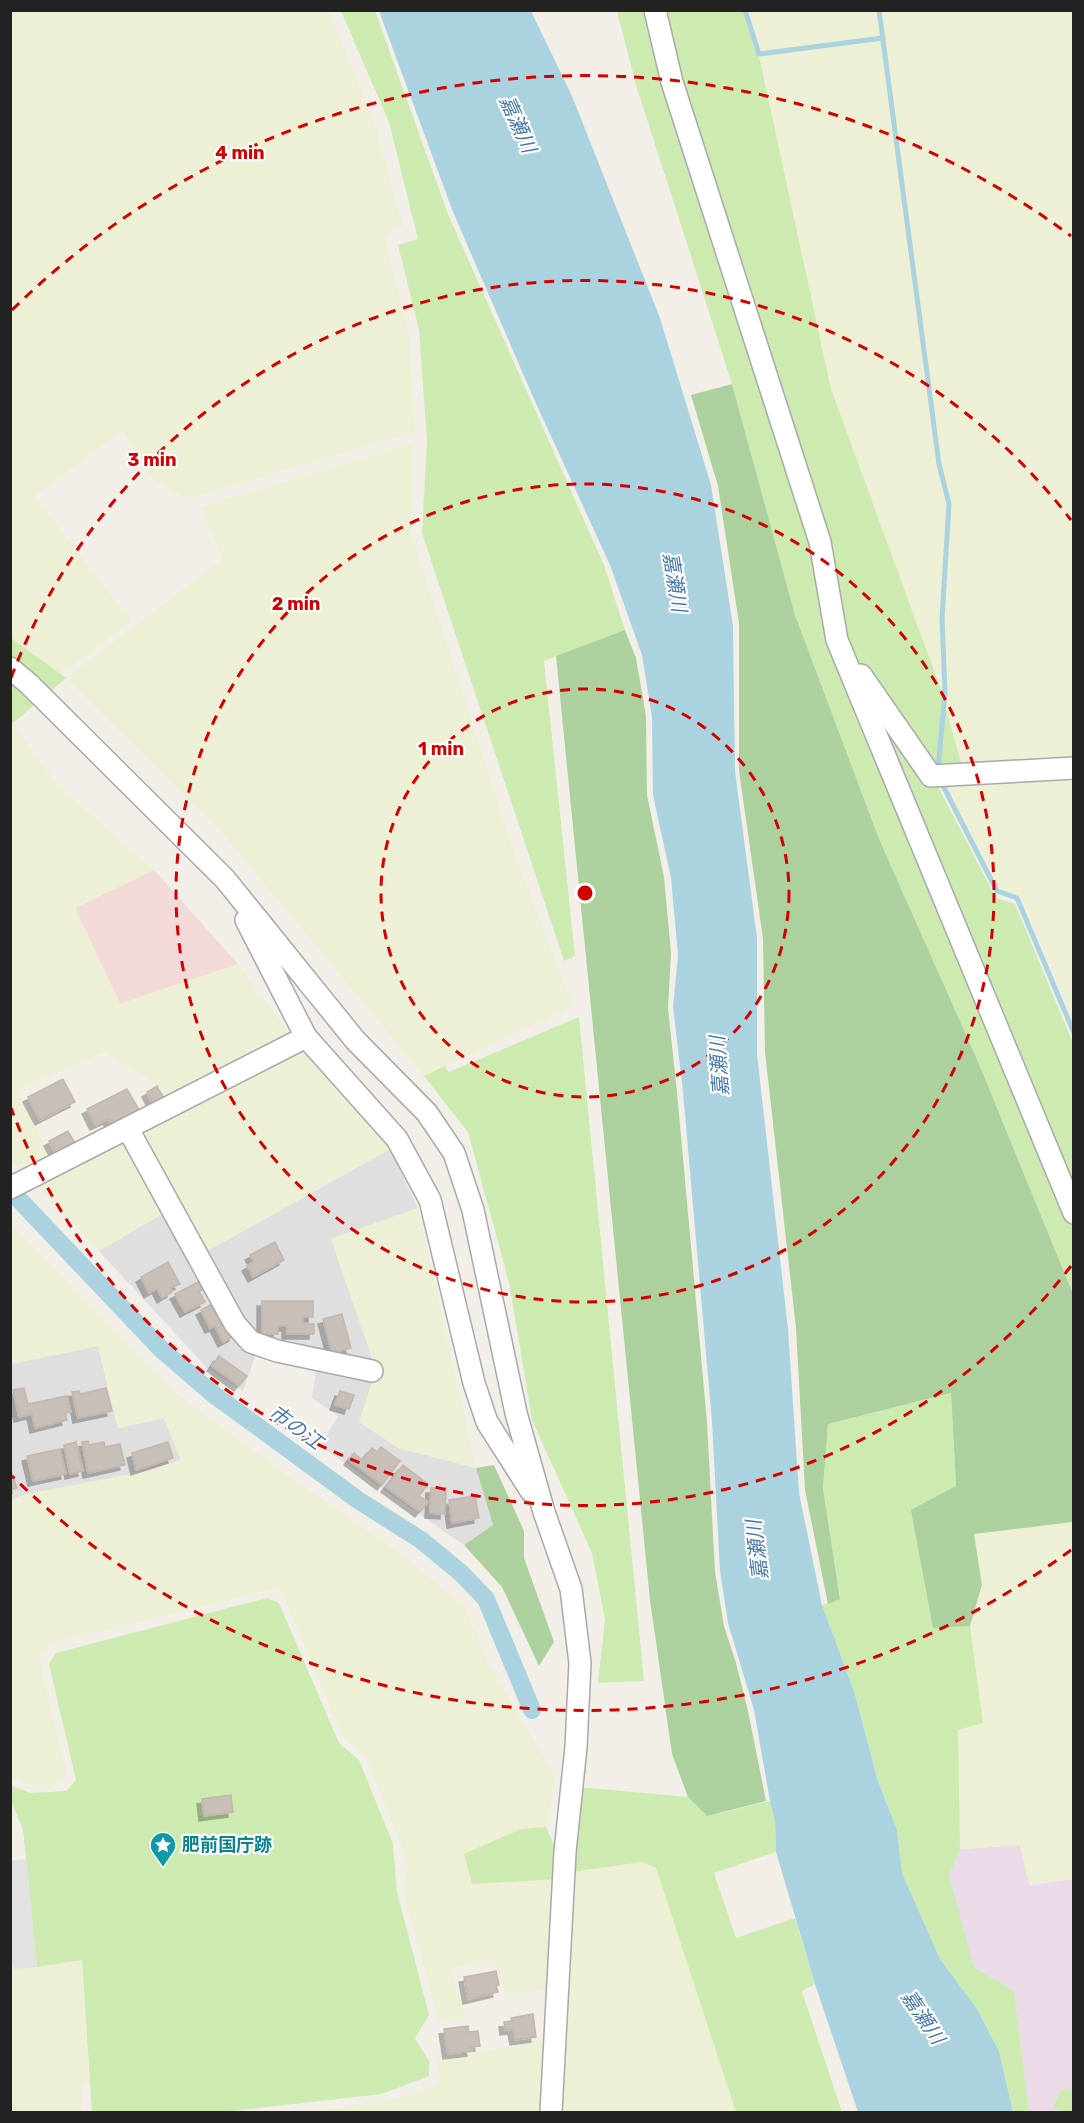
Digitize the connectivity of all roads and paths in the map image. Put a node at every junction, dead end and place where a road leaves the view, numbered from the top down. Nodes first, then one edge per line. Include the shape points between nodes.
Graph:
1 (655, 10) edge
2 (837, 640) junction
3 (10, 668) edge
4 (1074, 768) edge
5 (225, 879) junction
6 (306, 1037) junction
7 (128, 1128) junction
8 (18, 1185) edge
9 (1074, 1213) edge
10 (372, 1371) dead end
11 (544, 1512) junction
12 (551, 2112) edge

1 - 2 street via 672,82 820,542
2 - 4 street via 931,776
2 - 9 street
3 - 5 street
5 - 6 street
5 - 11 street via 355,1040 427,1113 454,1153 473,1210 516,1413
6 - 7 street
6 - 11 street via 397,1139 430,1200 487,1422
7 - 8 street
7 - 10 street via 235,1324 251,1342
11 - 12 street via 571,1589 580,1663

